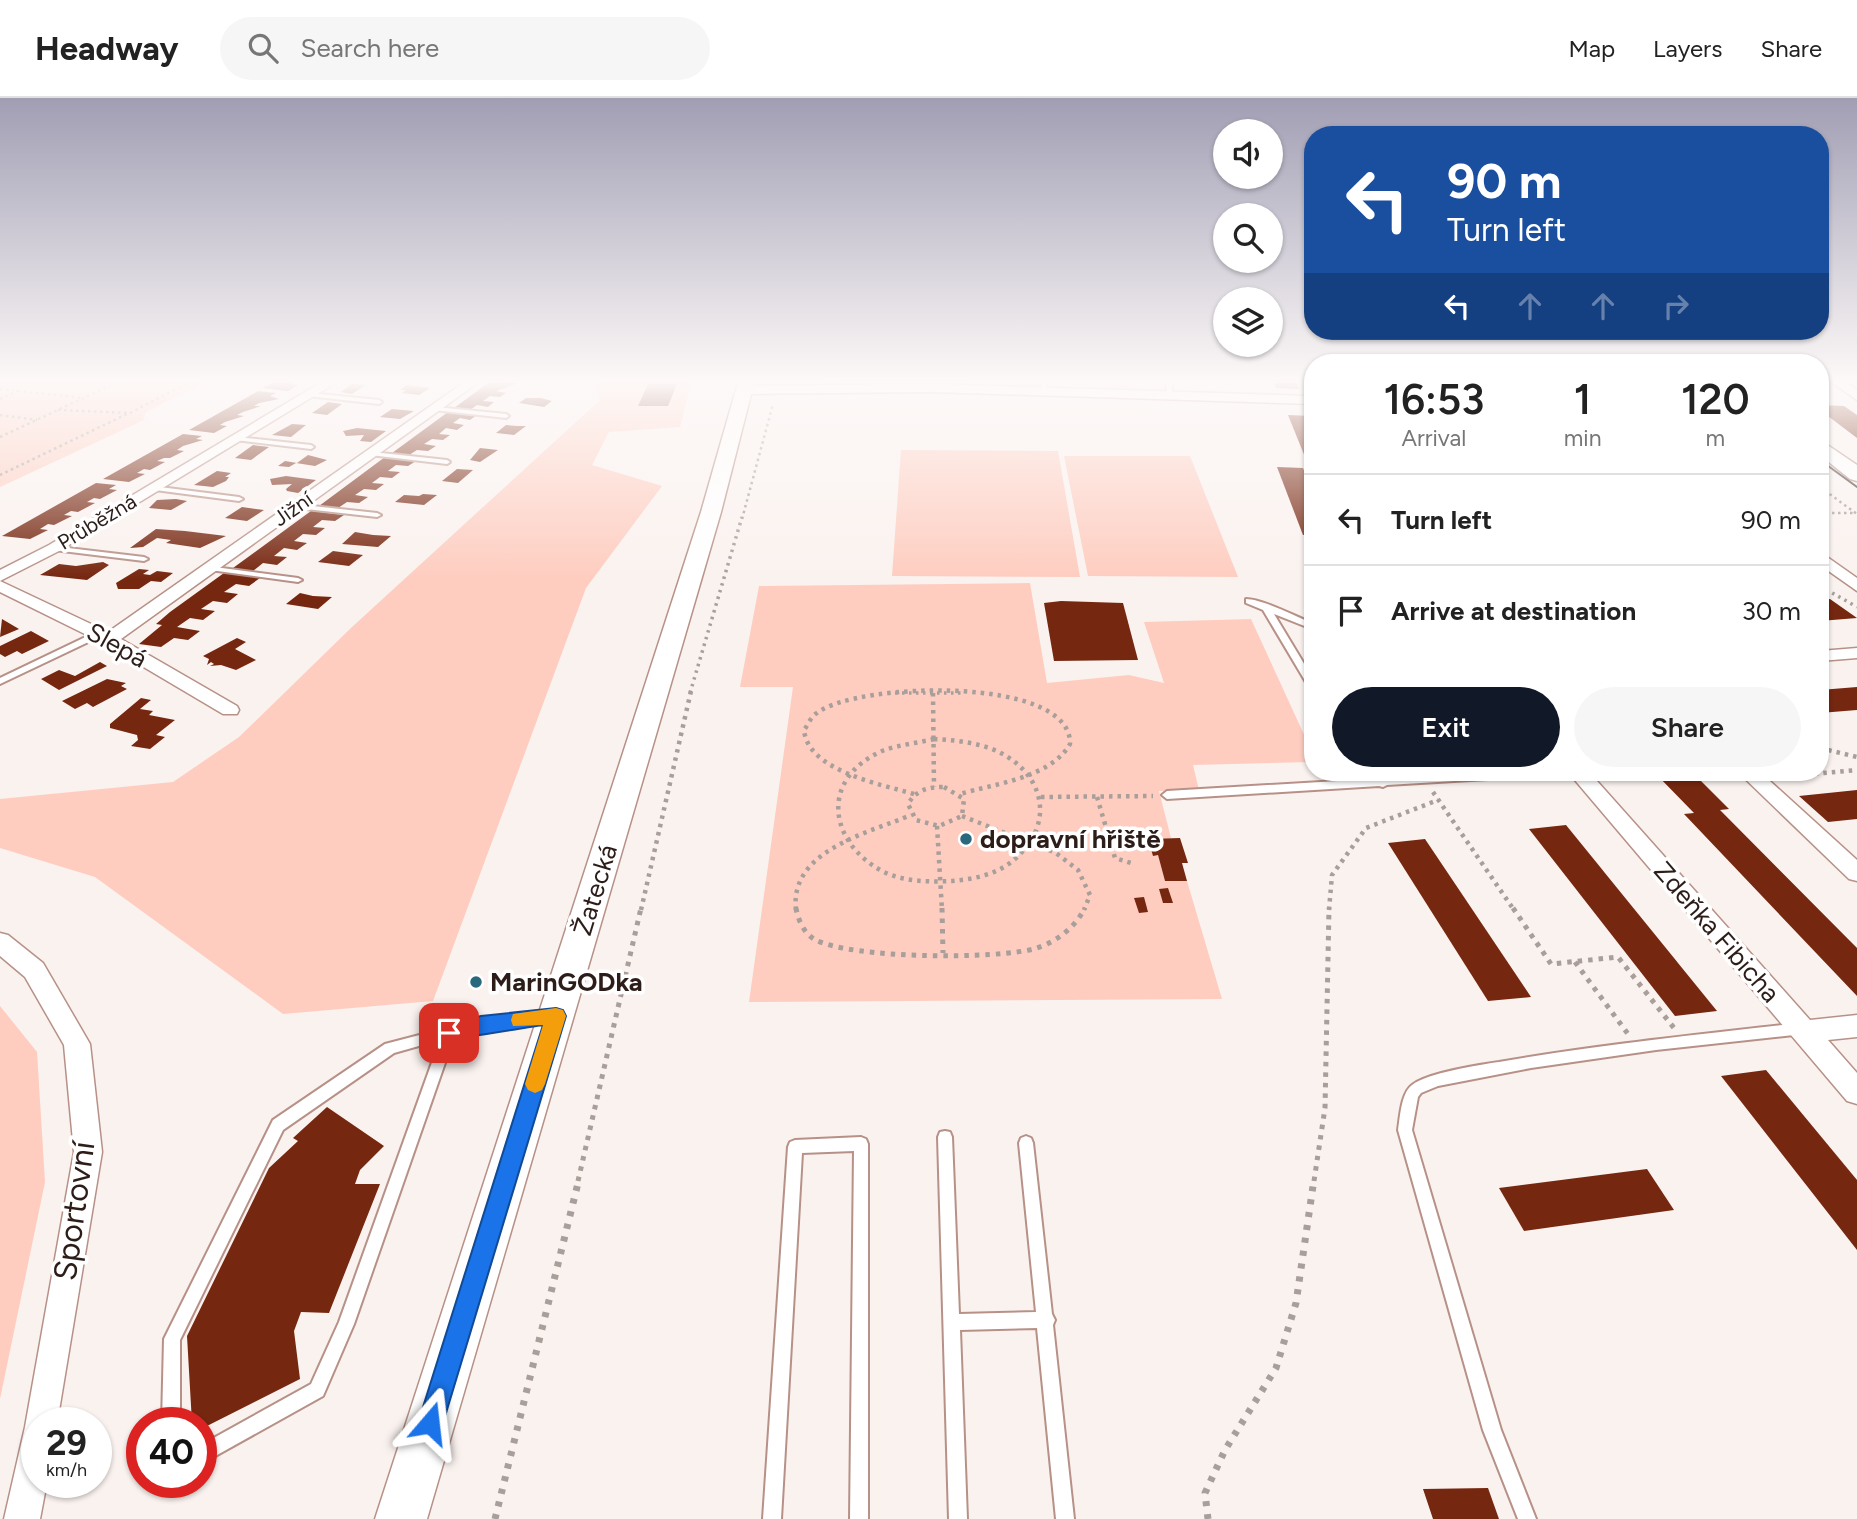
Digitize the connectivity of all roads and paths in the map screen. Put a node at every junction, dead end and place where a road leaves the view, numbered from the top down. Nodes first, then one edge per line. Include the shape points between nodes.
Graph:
1 (62, 445) edge
2 (226, 445) edge
3 (295, 445) edge
4 (384, 445) edge
5 (729, 445) edge
6 (762, 445) edge
7 (311, 447) dead end
8 (1829, 453) edge
9 (372, 454) junction
10 (447, 462) dead end
11 (0, 475) edge
12 (1857, 475) edge
13 (1829, 478) edge
14 (155, 488) junction
15 (1829, 492) edge
16 (239, 499) dead end
17 (297, 506) junction
18 (1857, 508) edge
19 (1829, 512) edge
20 (377, 516) dead end
21 (54, 548) junction
22 (144, 559) dead end
23 (1829, 564) edge
24 (210, 568) junction
25 (0, 576) edge
26 (298, 580) dead end
27 (1852, 582) edge
28 (1829, 583) edge
29 (0, 586) edge
30 (1829, 589) edge
31 (1249, 601) dead end
32 (1266, 607) junction
33 (1857, 607) edge
34 (1304, 623) edge
35 (104, 637) junction
36 (1857, 653) edge
37 (1829, 655) edge
38 (1304, 671) edge
39 (0, 681) edge
40 (933, 693) junction
41 (230, 710) dead end
42 (934, 739) junction
43 (1829, 750) edge
44 (1857, 757) edge
45 (1857, 770) edge
46 (1026, 772) junction
47 (1829, 772) edge
48 (850, 773) junction
49 (1380, 781) edge
50 (1398, 781) edge
51 (1425, 781) edge
52 (1586, 781) edge
53 (1757, 781) edge
54 (1383, 784) junction
55 (934, 787) junction
56 (914, 794) junction
57 (960, 794) junction
58 (1167, 796) joint
59 (1041, 797) junction
60 (1097, 797) junction
61 (1438, 800) junction
62 (911, 815) junction
63 (962, 816) junction
64 (937, 826) junction
65 (846, 843) junction
66 (1031, 845) junction
67 (1134, 864) dead end
68 (1857, 873) edge
69 (942, 884) junction
70 (0, 943) edge
71 (943, 953) junction
72 (1575, 961) junction
73 (556, 1016) junction
74 (1857, 1026) edge
75 (1805, 1031) junction
76 (449, 1033) junction
77 (1685, 1042) junction
78 (1639, 1048) junction
79 (1857, 1092) edge
80 (945, 1137) dead end
81 (1026, 1143) dead end
82 (1047, 1320) junction
83 (951, 1322) junction
84 (43, 1407) edge
85 (171, 1407) edge
86 (217, 1446) edge
87 (27, 1498) edge
88 (23, 1519) edge
89 (401, 1519) edge
90 (495, 1519) edge
91 (772, 1519) edge
92 (859, 1519) edge
93 (958, 1519) edge
94 (1065, 1519) edge
95 (1208, 1519) edge
96 (1527, 1519) edge

1 - 11 path
2 - 14 street, Průběžná
3 - 7 lane
4 - 9 street, Jižní
5 - 73 street, Žatecká
6 - 90 path via 723,589 698,659 573,1204
8 - 12 street
9 - 10 lane
9 - 17 street, Jižní
13 - 18 street
14 - 16 lane
14 - 21 street, Průběžná
15 - 18 path
17 - 20 lane
17 - 24 street, Jižní
18 - 19 path
21 - 22 lane
21 - 25 street, Průběžná
23 - 27 street
24 - 26 lane
24 - 35 street, Jižní
27 - 28 street
29 - 35 street, Slepá
30 - 33 path
31 - 32 lane
32 - 34 lane
32 - 38 lane
35 - 39 lane
35 - 41 street, Slepá
36 - 37 street
40 - 42 path
40 - 46 path via 1009,696 1054,712 1066,723 1071,737 1068,749 1056,761
40 - 48 path via 870,693 821,708 805,725 802,738 808,752
42 - 46 path via 986,747
42 - 48 path via 886,748
42 - 55 path
43 - 44 path
45 - 47 path
46 - 57 path
46 - 59 path
48 - 56 path
48 - 65 path via 839,789 835,807
49 - 54 lane
50 - 54 lane
51 - 61 path
52 - 75 street, Zdeňka Fibicha
53 - 68 street
54 - 58 lane
55 - 56 path
55 - 57 path
56 - 62 path via 908,804
57 - 63 path via 965,805
58 - 60 path
59 - 60 path
59 - 66 path via 1040,830
60 - 67 path via 1115,858
61 - 72 path via 1551,964
61 - 95 path via 1366,828 1332,876 1325,1108 1296,1303 1276,1368 1225,1450 1205,1493
62 - 64 path
62 - 65 path
63 - 64 path
63 - 66 path
64 - 69 path
65 - 69 path via 863,861 888,874
65 - 71 path via 811,864 796,883 794,900 801,923 814,939 843,949
66 - 69 path via 997,871
66 - 71 path via 1056,853 1078,870 1090,895 1083,917 1064,936 1033,950
69 - 71 path
70 - 84 street, Sportovní via 34,970 77,1044 88,1153
72 - 77 path via 1618,957
72 - 78 path
73 - 76 lane via 481,1024
73 - 89 street, Žatecká
74 - 75 street
75 - 77 lane via 1791,1028
75 - 79 street, Zdeňka Fibicha
76 - 85 lane via 390,1048 278,1125 172,1339
76 - 86 lane via 346,1324 317,1390
77 - 78 lane
78 - 96 lane via 1437,1078 1416,1089 1408,1105 1405,1130 1492,1430
80 - 83 lane
81 - 82 lane
82 - 83 lane
82 - 94 lane
83 - 93 lane
87 - 88 street
91 - 92 lane via 795,1147 861,1144

